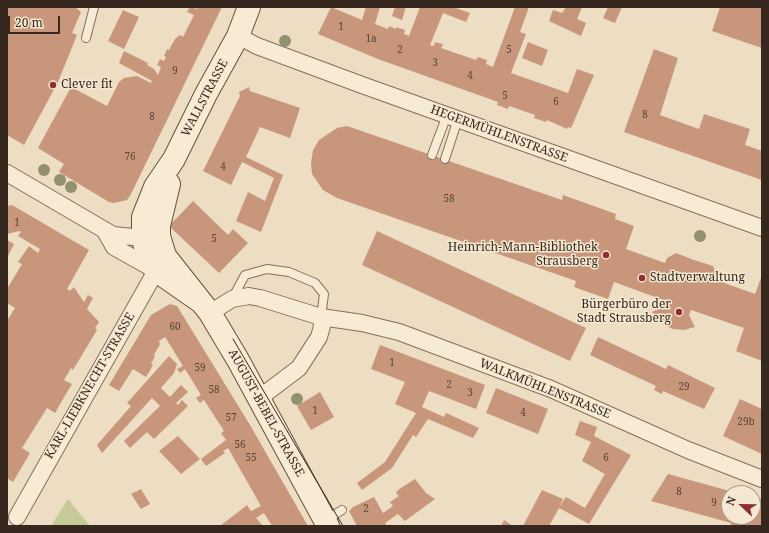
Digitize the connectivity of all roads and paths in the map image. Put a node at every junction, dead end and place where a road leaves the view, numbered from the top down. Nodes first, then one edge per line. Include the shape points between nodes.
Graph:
1 (94, 7) edge
2 (249, 7) edge
3 (238, 36) junction
4 (86, 38) dead end
5 (452, 117) junction
6 (432, 155) dead end
7 (174, 159) junction
8 (445, 159) dead end
9 (7, 173) edge
10 (762, 228) edge
11 (105, 231) junction
12 (143, 238) junction
13 (160, 263) junction
14 (232, 299) junction
15 (206, 308) junction
16 (321, 317) junction
17 (258, 399) junction
18 (762, 480) edge
19 (17, 517) dead end
20 (332, 519) edge

1 - 4 lane
2 - 3 street, WALLSTRASSE
3 - 5 street, HEGERMÜHLENSTRASSE via 271,51
3 - 7 street, WALLSTRASSE
5 - 6 lane
5 - 8 lane
5 - 10 street, HEGERMÜHLENSTRASSE
7 - 12 street, WALLSTRASSE via 155,187 143,217
7 - 13 street, WALLSTRASSE via 159,226
9 - 11 street
11 - 12 street via 113,235
11 - 13 street via 114,246
12 - 13 street, AUGUST-BEBEL-STRASSE
13 - 15 street, AUGUST-BEBEL-STRASSE
13 - 19 street, KARL-LIEBKNECHT-STRASSE
14 - 15 street, WALKMÜHLENSTRASSE
14 - 16 street, WALKMÜHLENSTRASSE via 249,296 260,298
14 - 16 lane via 246,275 267,269 288,272 315,283 324,294
15 - 17 street, AUGUST-BEBEL-STRASSE
16 - 17 street via 319,337 299,368
16 - 18 street, WALKMÜHLENSTRASSE via 362,323 423,340 551,389
17 - 20 street, AUGUST-BEBEL-STRASSE

